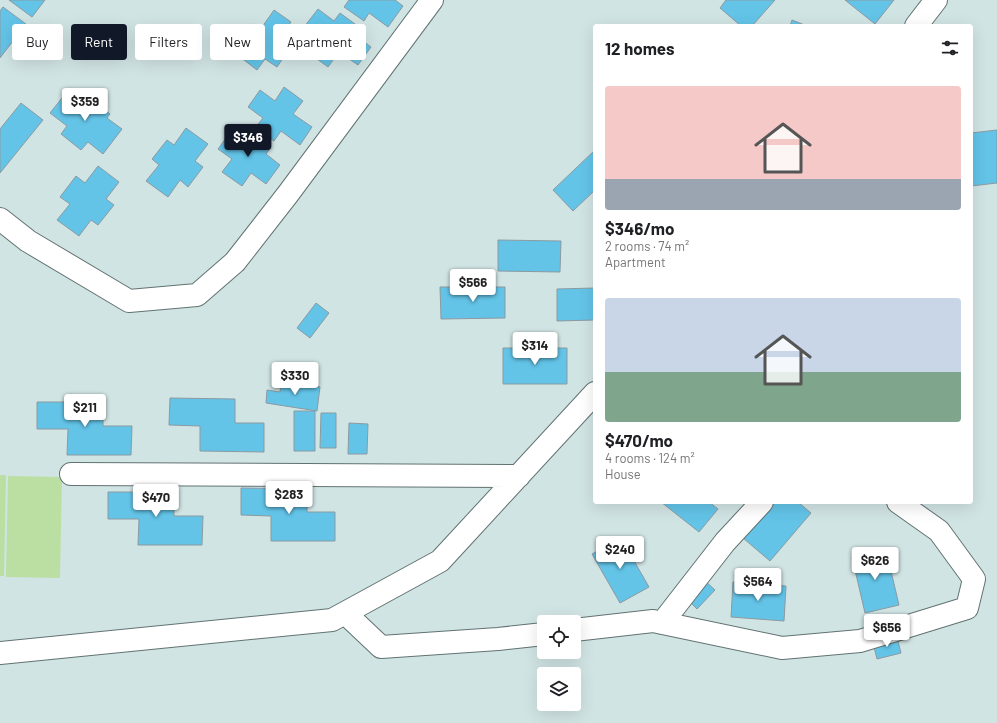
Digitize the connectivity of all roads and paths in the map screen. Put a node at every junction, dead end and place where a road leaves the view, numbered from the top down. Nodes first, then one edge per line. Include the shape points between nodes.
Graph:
1 (432, 0) edge
2 (936, 0) edge
3 (918, 24) edge
4 (0, 219) edge
5 (593, 395) edge
6 (71, 474) dead end
7 (518, 476) junction
8 (760, 504) edge
9 (901, 504) edge
10 (346, 613) junction
11 (662, 623) junction
12 (581, 629) edge
13 (537, 635) edge
14 (0, 652) edge

1 - 4 street via 236,262 197,295 129,301 28,241
2 - 3 street
5 - 7 street
6 - 7 street
7 - 10 street via 440,561
8 - 11 street via 725,542
9 - 11 street via 940,531 974,579 967,608 860,641 782,648
10 - 13 street via 381,647
10 - 14 street via 332,620
11 - 12 street via 653,621

